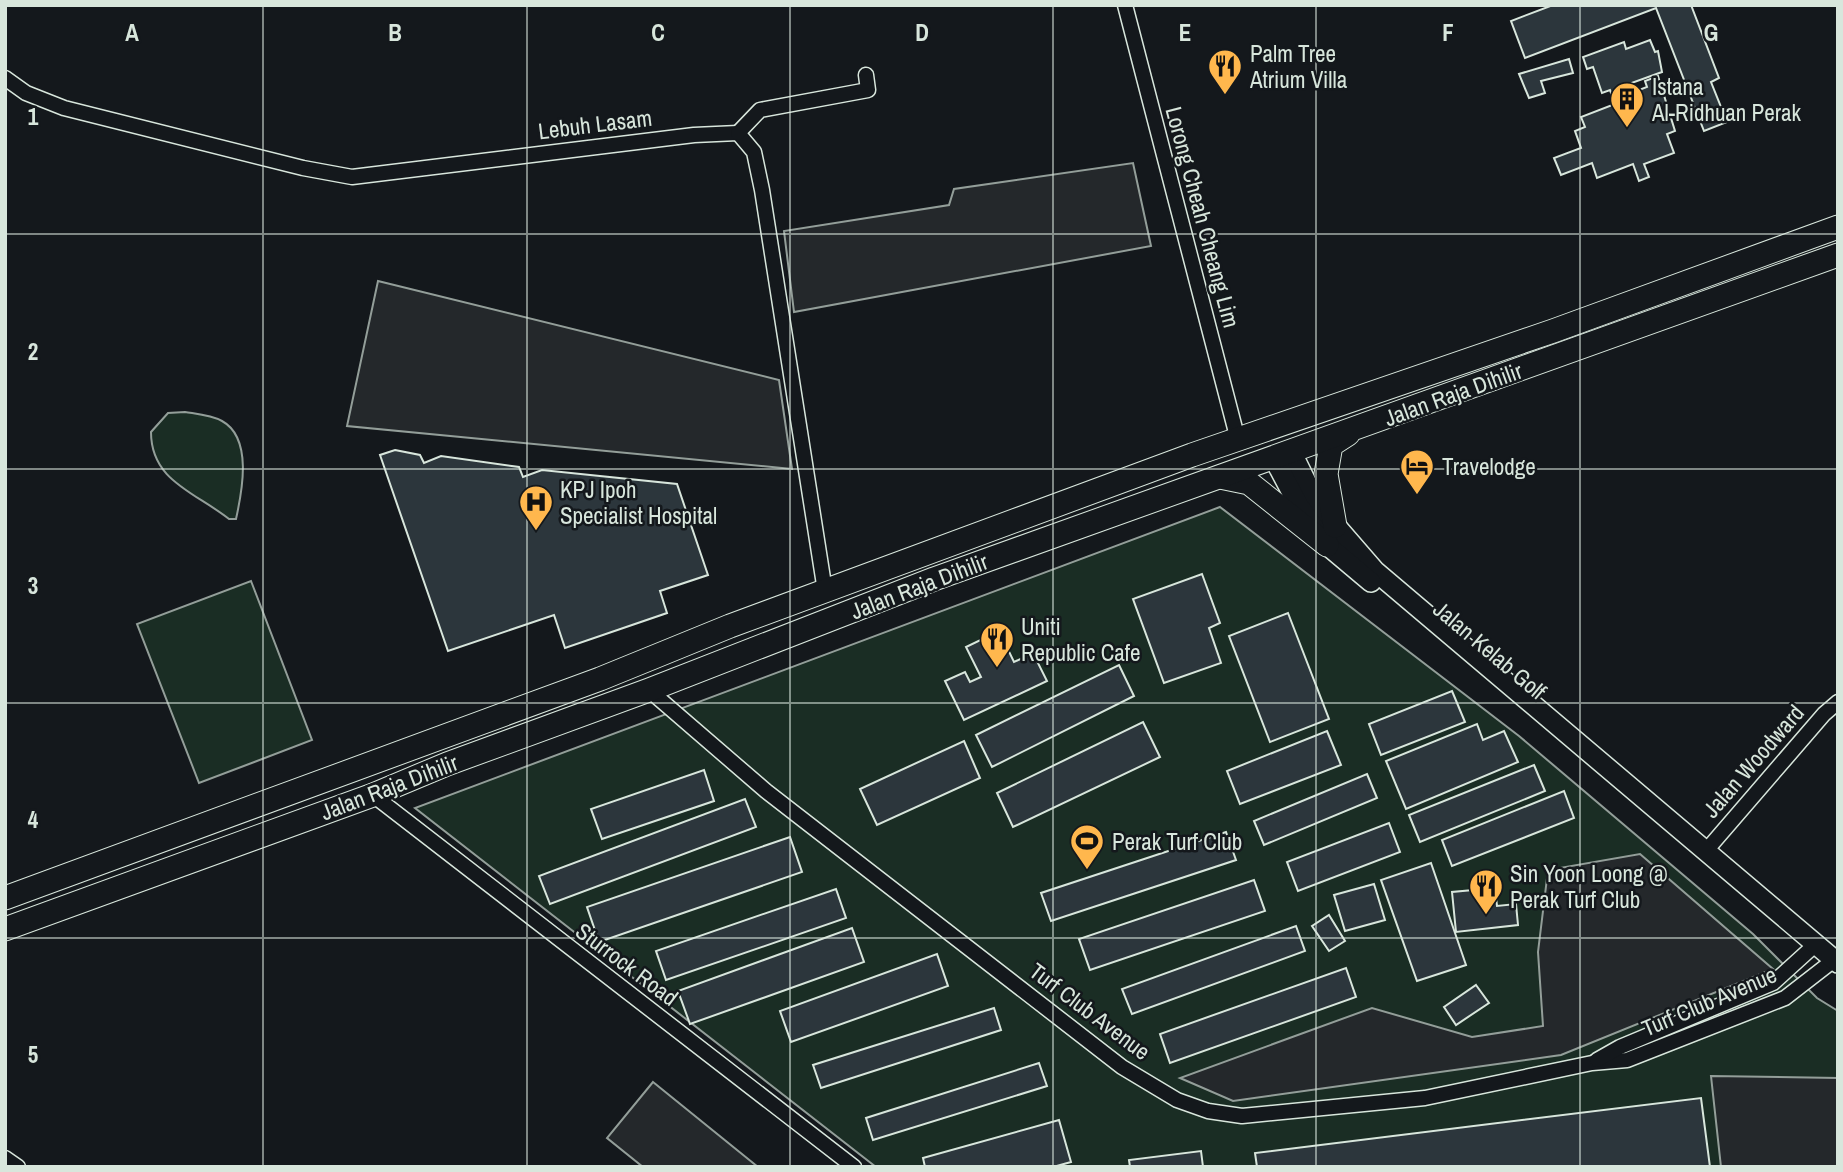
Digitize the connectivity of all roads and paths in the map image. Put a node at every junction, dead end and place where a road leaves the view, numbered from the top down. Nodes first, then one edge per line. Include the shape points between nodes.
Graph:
1 (1125, 5) edge
2 (866, 75) dead end
3 (5, 78) edge
4 (738, 133) junction
5 (1838, 227) edge
6 (1838, 254) edge
7 (1371, 393) junction
8 (1360, 427) junction
9 (1238, 440) junction
10 (1282, 451) junction
11 (1139, 474) junction
12 (1219, 477) junction
13 (1331, 536) junction
14 (825, 591) junction
15 (649, 690) junction
16 (1838, 702) edge
17 (596, 709) junction
18 (464, 729) junction
19 (373, 795) junction
20 (1705, 852) junction
21 (5, 898) edge
22 (5, 929) edge
23 (1816, 944) junction
24 (1836, 961) edge
25 (1592, 1063) junction
26 (5, 1158) edge
27 (18, 1167) edge
28 (854, 1167) edge

1 - 9 street, Lorong Cheah Cheang Lim
2 - 4 street via 868,90 760,110
3 - 4 street, Lebuh Lasam via 26,93 64,108 352,177
4 - 14 street via 754,152 762,190
5 - 7 main road, Jalan Raja Dihilir
6 - 8 main road, Jalan Raja Dihilir
7 - 9 main road, Jalan Raja Dihilir
7 - 10 main road via 1359,407 1295,430
8 - 10 main road, Jalan Raja Dihilir
8 - 13 main road via 1331,445 1326,474
9 - 11 main road, Jalan Raja Dihilir
10 - 11 main road via 1272,443 1178,475
10 - 12 main road, Jalan Raja Dihilir
10 - 13 street via 1317,504
11 - 14 main road, Jalan Raja Dihilir
12 - 13 main road via 1249,483
12 - 15 main road, Jalan Raja Dihilir via 934,579
13 - 20 street, Jalan Kelab Golf
13 - 20 street, Jalan Kelab Golf via 1693,849
14 - 18 main road, Jalan Raja Dihilir
15 - 17 main road, Jalan Raja Dihilir
15 - 25 street, Turf Club Avenue via 787,808 1122,1067 1177,1100 1242,1116 1425,1098
16 - 20 street, Jalan Woodward
17 - 18 main road via 490,734
17 - 19 main road, Jalan Raja Dihilir
18 - 21 main road, Jalan Raja Dihilir
19 - 22 main road, Jalan Raja Dihilir
19 - 28 street, Sturrock Road
20 - 23 street, Jalan Kelab Golf
23 - 24 street, Jalan Kelab Golf
23 - 25 street, Turf Club Avenue via 1773,983
24 - 25 street, Turf Club Avenue via 1785,998 1627,1060
26 - 27 street

